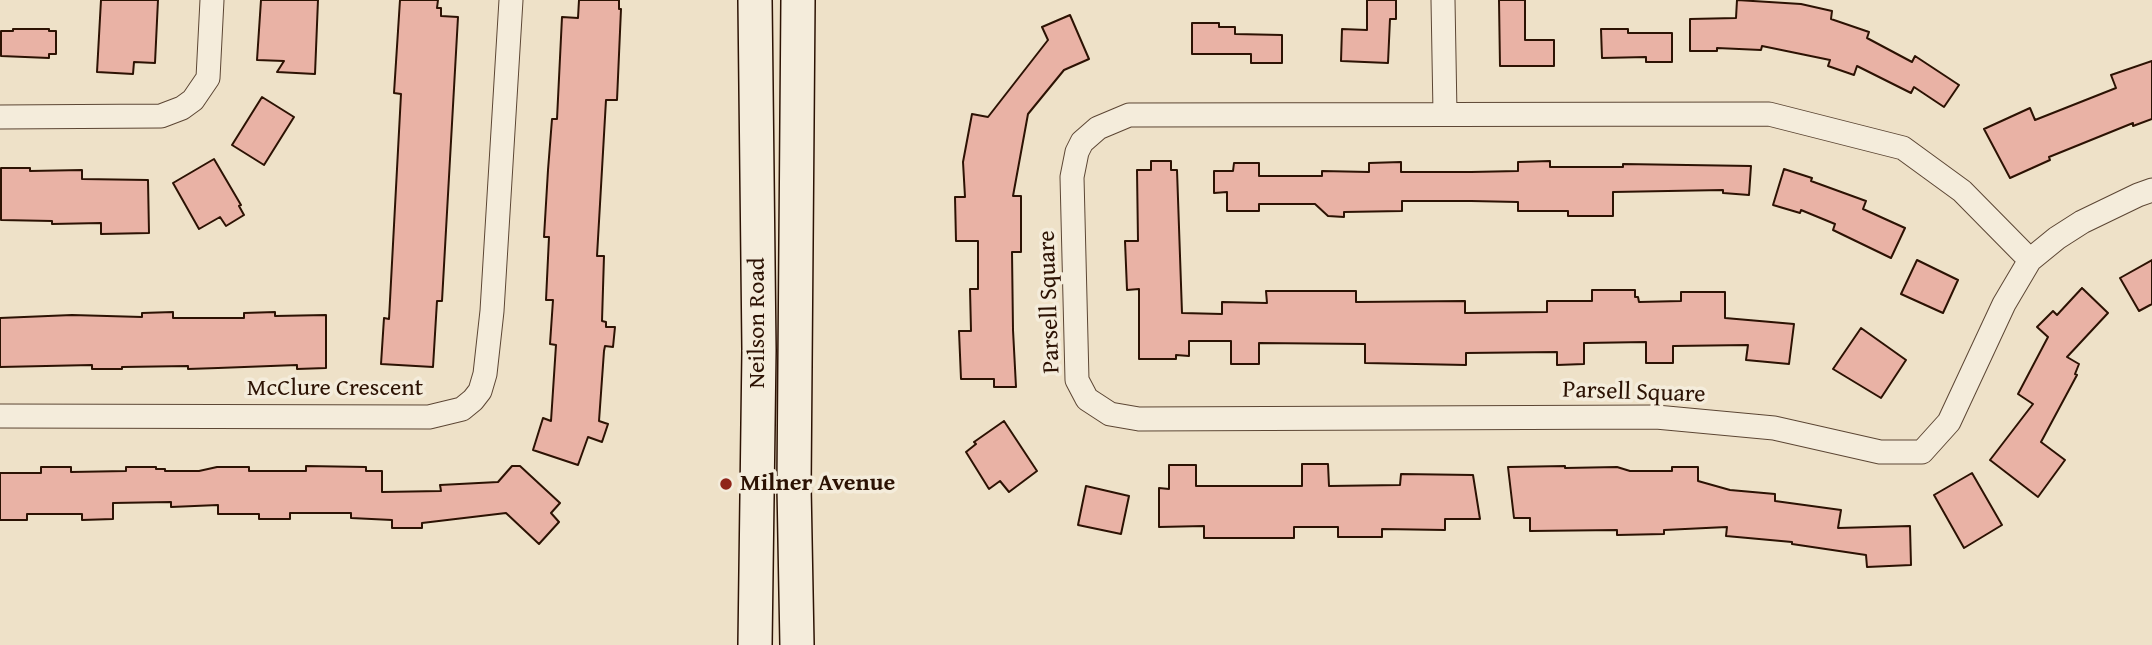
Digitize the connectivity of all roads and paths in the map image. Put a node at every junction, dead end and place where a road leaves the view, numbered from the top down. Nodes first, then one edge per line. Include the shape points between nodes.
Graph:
1 (212, 0) edge
2 (511, 0) edge
3 (755, 0) edge
4 (798, 0) edge
5 (1443, 0) edge
6 (1445, 113) junction
7 (0, 117) edge
8 (2152, 190) edge
9 (2029, 260) junction
10 (0, 416) edge
11 (755, 645) edge
12 (797, 645) edge

1 - 7 street via 208,78 182,108 160,116
2 - 10 street, McClure Crescent via 485,374 480,391 462,409 429,417
3 - 11 main road, Neilson Road via 759,350
4 - 12 main road, Neilson Road
5 - 6 street
6 - 9 street, Parsell Square via 1769,114 1802,121 1903,148 1962,191
6 - 9 street, Parsell Square via 1129,115 1090,134 1077,152 1072,177 1075,369 1087,399 1110,414 1139,419 1656,417 1774,428 1880,452 1922,452 1949,422
8 - 9 street, Parsell Square via 2082,222

